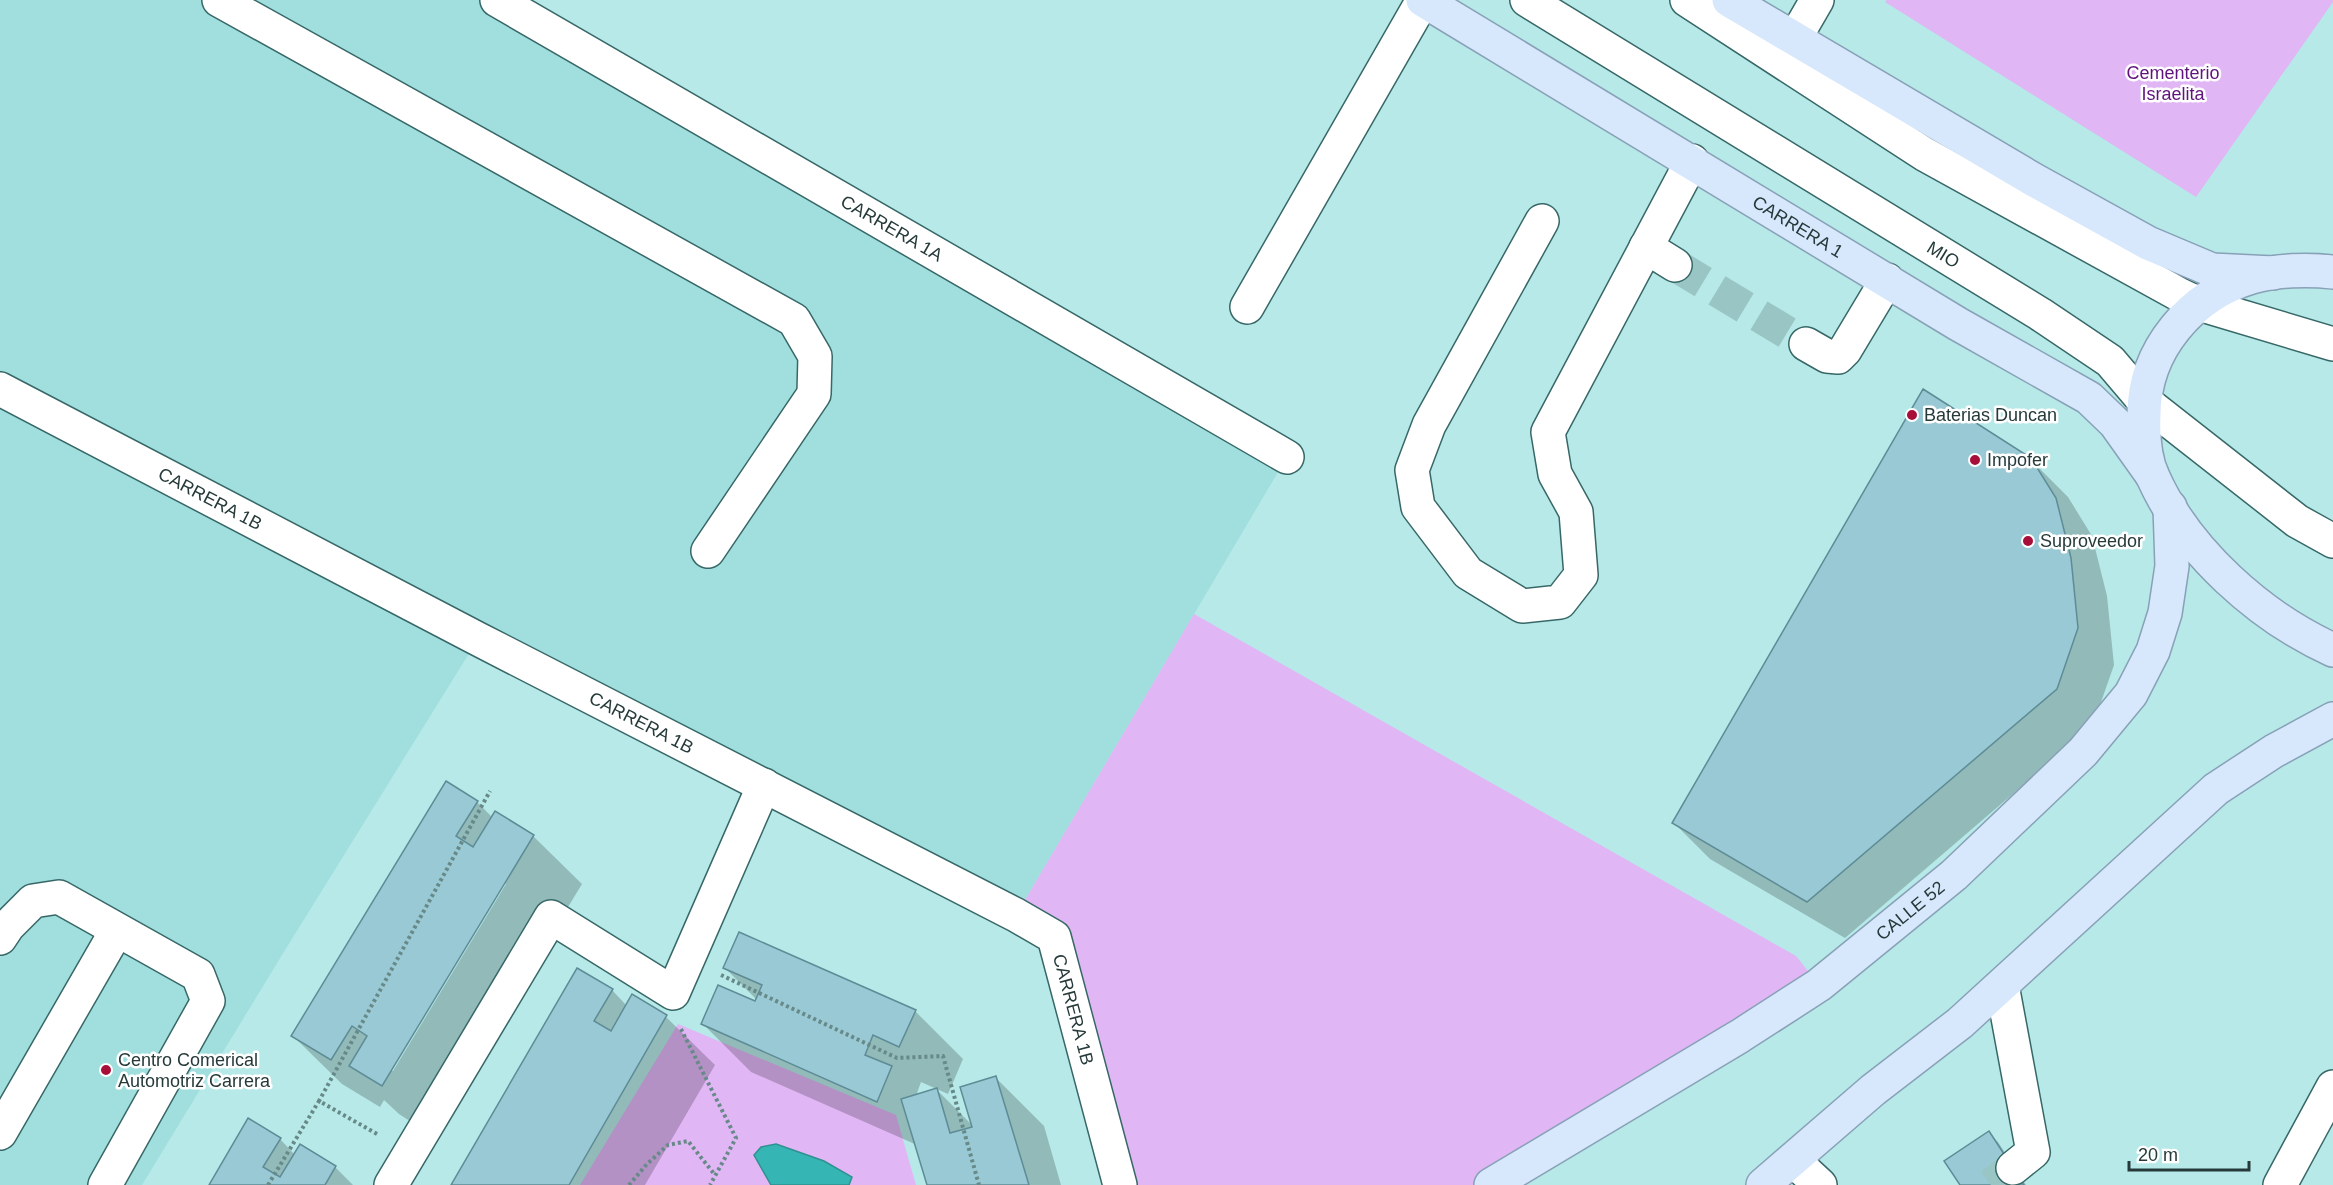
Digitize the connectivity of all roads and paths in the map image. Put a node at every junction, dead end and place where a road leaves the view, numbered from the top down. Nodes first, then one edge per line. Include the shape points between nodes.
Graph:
1 (219, 0) edge
2 (497, 0) edge
3 (1423, 0) edge
4 (1527, 0) edge
5 (1687, 0) edge
6 (1729, 0) edge
7 (1817, 0) edge
8 (1795, 38) junction
9 (1692, 162) junction
10 (1542, 221) dead end
11 (1646, 247) junction
12 (1675, 264) tunnel mouth
13 (2333, 272) edge
14 (2273, 273) junction
15 (1887, 280) junction
16 (2199, 304) junction
17 (1247, 307) dead end
18 (1806, 344) tunnel mouth
19 (2333, 344) edge
20 (0, 389) edge
21 (2144, 401) junction
22 (1287, 457) dead end
23 (2152, 475) junction
24 (2170, 507) junction
25 (2333, 540) edge
26 (708, 551) dead end
27 (2333, 650) edge
28 (2333, 719) edge
29 (764, 785) junction
30 (490, 791) dead end
31 (117, 930) junction
32 (0, 938) edge
33 (688, 960) junction
34 (2002, 984) junction
35 (674, 993) junction
36 (2333, 1088) edge
37 (319, 1101) junction
38 (0, 1133) edge
39 (412, 1153) junction
40 (1792, 1160) junction
41 (2013, 1168) tunnel mouth
42 (715, 1175) junction
43 (105, 1185) edge
44 (268, 1185) edge
45 (391, 1185) edge
46 (629, 1185) edge
47 (710, 1185) edge
48 (979, 1185) edge
49 (1120, 1185) edge
50 (1491, 1185) edge
51 (1763, 1185) edge
52 (1820, 1185) edge
53 (2280, 1185) edge

1 - 26 street via 794,321 815,356 814,394
2 - 22 street, CARRERA 1A
3 - 9 main road, CARRERA 1
3 - 17 street
4 - 21 street, MIO via 2040,314 2110,361
5 - 16 street via 1924,154
6 - 8 main road
7 - 8 street
8 - 14 main road via 2034,180 2156,247 2212,270
9 - 11 street
9 - 15 main road, CARRERA 1
10 - 11 street via 1428,426 1412,470 1418,507 1468,573 1522,606 1560,602 1581,575 1576,512 1555,474 1548,432
11 - 12 street
13 - 14 main road
14 - 16 main road via 2234,283
15 - 18 street via 1838,357 1827,356
15 - 23 main road, CARRERA 1 via 2089,398 2115,423
16 - 19 street
16 - 21 main road via 2168,337 2148,379
20 - 29 street, CARRERA 1B
21 - 23 main road via 2143,439
21 - 25 street, MIO via 2297,521
23 - 24 main road
24 - 27 main road via 2191,537 2239,588 2276,618
24 - 50 main road, CALLE 52 via 2172,566 2165,613 2153,651 2131,694 2083,752 1954,875 1819,984 1740,1036
28 - 34 main road via 2216,789
29 - 33 street
29 - 49 street, CARRERA 1B via 1054,937
30 - 37 path
31 - 32 street via 59,897 33,901
31 - 38 street
31 - 43 street via 198,975 208,1000
33 - 35 street
33 - 48 path via 897,1058 943,1056
34 - 40 main road
34 - 41 street via 2032,1152
35 - 39 street via 551,917
35 - 42 path via 678,1024 736,1138
36 - 53 street
37 - 39 path
37 - 44 path
39 - 45 street
40 - 51 main road
40 - 52 street
42 - 46 path via 688,1142 668,1145
42 - 47 path

